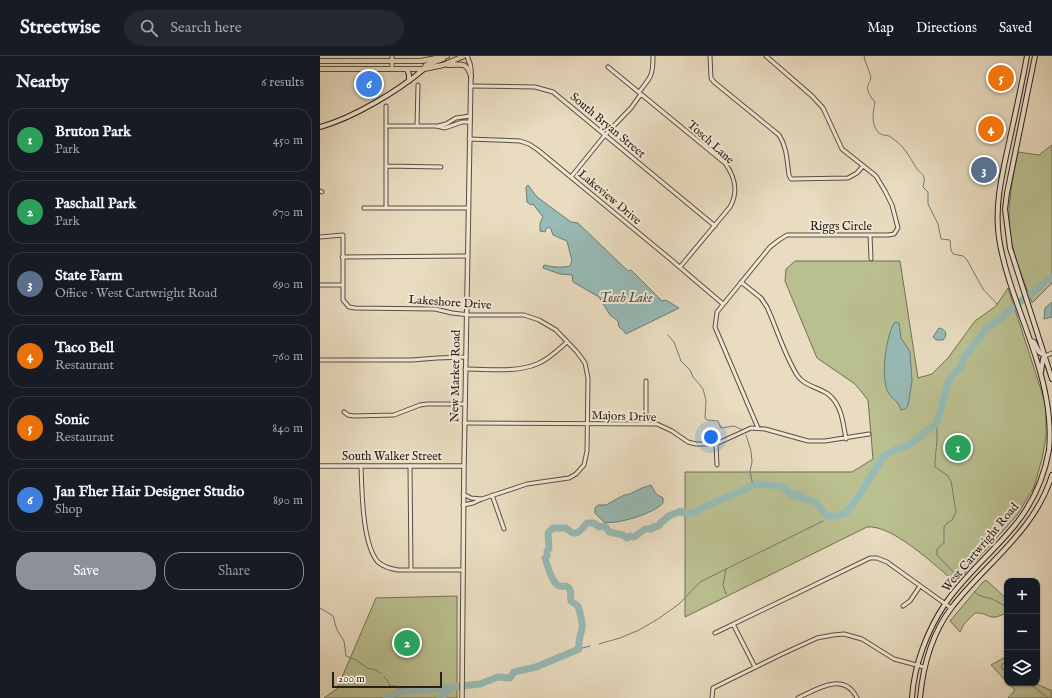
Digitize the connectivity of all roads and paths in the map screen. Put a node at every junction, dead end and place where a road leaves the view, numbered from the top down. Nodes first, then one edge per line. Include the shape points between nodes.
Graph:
1 (447, 56) edge
2 (465, 56) edge
3 (653, 56) edge
4 (710, 56) edge
5 (766, 56) edge
6 (1027, 56) edge
7 (1035, 56) edge
8 (392, 59) edge
9 (320, 60) edge
10 (348, 61) junction
11 (442, 65) junction
12 (608, 67) dead end
13 (320, 69) edge
14 (348, 69) junction
15 (392, 69) junction
16 (407, 69) junction
17 (424, 69) junction
18 (471, 76) junction
19 (409, 81) junction
20 (418, 86) dead end
21 (470, 86) junction
22 (640, 93) junction
23 (386, 106) dead end
24 (470, 116) junction
25 (1015, 118) junction
26 (1022, 120) junction
27 (470, 122) junction
28 (386, 126) junction
29 (417, 126) junction
30 (436, 126) junction
31 (320, 127) edge
32 (605, 135) junction
33 (469, 139) junction
34 (386, 166) junction
35 (863, 166) junction
36 (441, 167) dead end
37 (571, 176) junction
38 (999, 192) junction
39 (1007, 193) junction
40 (364, 208) dead end
41 (386, 208) junction
42 (468, 208) junction
43 (715, 226) junction
44 (870, 235) junction
45 (320, 237) edge
46 (467, 256) junction
47 (342, 257) junction
48 (871, 259) dead end
49 (680, 267) junction
50 (741, 282) junction
51 (320, 285) edge
52 (342, 285) junction
53 (723, 304) junction
54 (466, 314) junction
55 (1031, 341) junction
56 (567, 342) junction
57 (1052, 353) edge
58 (1045, 356) junction
59 (466, 357) junction
60 (320, 360) edge
61 (466, 369) junction
62 (1041, 373) junction
63 (1052, 379) edge
64 (646, 381) dead end
65 (465, 404) junction
66 (344, 412) dead end
67 (464, 423) junction
68 (588, 423) junction
69 (646, 423) junction
70 (758, 428) junction
71 (869, 434) dead end
72 (846, 438) junction
73 (716, 444) junction
74 (717, 465) dead end
75 (320, 466) edge
76 (361, 466) junction
77 (410, 466) junction
78 (464, 466) junction
79 (1052, 475) edge
80 (463, 494) junction
81 (492, 495) junction
82 (1033, 498) junction
83 (482, 499) junction
84 (1040, 502) junction
85 (463, 505) junction
86 (504, 529) dead end
87 (984, 558) junction
88 (991, 565) junction
89 (411, 570) junction
90 (463, 570) junction
91 (920, 586) junction
92 (945, 604) junction
93 (903, 606) dead end
94 (951, 608) junction
95 (733, 624) junction
96 (715, 633) dead end
97 (917, 665) junction
98 (924, 667) junction
99 (754, 668) junction
100 (462, 698) edge
101 (712, 698) edge
102 (798, 698) edge
103 (857, 698) edge
104 (912, 698) edge
105 (920, 698) edge

1 - 8 main road via 420,61
1 - 17 main road via 426,65
2 - 11 main road
2 - 18 street, New Market Road via 470,64
3 - 22 street via 652,75
4 - 35 street via 711,78 714,82 779,135 786,148 791,179 848,178
5 - 35 street, Riggs Circle via 823,108 842,149
6 - 25 main road, West Cartwright Road
7 - 26 main road
8 - 10 main road
8 - 15 street
9 - 10 main road
10 - 14 main road
11 - 17 main road
11 - 18 main road via 465,65 469,68
12 - 22 street, Tosch Lane
13 - 14 main road
14 - 15 main road
15 - 16 main road
16 - 17 main road
16 - 19 main road
17 - 19 main road
18 - 21 street, New Market Road
19 - 31 main road via 347,117
20 - 29 street
21 - 24 street, New Market Road
21 - 32 street, South Bryan Street via 543,88 561,98
22 - 32 street
22 - 43 street, Tosch Lane via 725,163 731,173 735,196
23 - 28 street
24 - 27 street, New Market Road
24 - 30 street via 456,118
25 - 26 main road
25 - 38 main road, West Cartwright Road
26 - 39 main road
27 - 30 street via 449,127
27 - 33 street, New Market Road
28 - 29 street
28 - 34 street
29 - 30 street
32 - 37 street
32 - 43 street, South Bryan Street
33 - 37 street, Lakeview Drive via 514,140 529,144
33 - 42 street, New Market Road
34 - 36 street
34 - 41 street
35 - 44 street, Riggs Circle via 876,176 885,191 898,228 890,234
37 - 49 street, Lakeview Drive
38 - 39 main road
38 - 55 main road, West Cartwright Road via 999,238 1010,281
39 - 58 main road via 1005,209 1010,248
40 - 41 street
41 - 42 street
42 - 46 street, New Market Road
43 - 49 street, Tosch Lane
44 - 48 street
44 - 50 street, Riggs Circle via 787,235 770,247
45 - 47 street, Lakeshore Drive via 343,235
46 - 47 street
46 - 54 street, New Market Road
47 - 52 street, Lakeshore Drive
49 - 53 street, Lakeview Drive
50 - 53 street, Riggs Circle
50 - 72 street via 761,298 767,307 801,380 828,394 838,407
51 - 52 street
52 - 54 street, Lakeshore Drive via 343,300 349,307 435,309
53 - 70 street, Riggs Circle via 717,312 716,327
54 - 56 street, Lakeshore Drive via 515,314 533,318 556,330
54 - 59 street, New Market Road
55 - 58 main road
55 - 62 main road, West Cartwright Road
56 - 61 street via 551,356 526,368
56 - 68 street, Lakeshore Drive via 585,363 588,378
57 - 58 street
58 - 62 main road
58 - 63 main road
59 - 60 street
59 - 61 street, New Market Road
61 - 65 street, New Market Road
62 - 82 main road, West Cartwright Road via 1048,396 1050,448 1042,479
64 - 69 street
65 - 66 street via 420,405 394,415 353,416
65 - 67 street, New Market Road
67 - 68 street, Majors Drive
67 - 78 street, New Market Road
68 - 69 street, Majors Drive
68 - 81 street, Lakeshore Drive via 586,458 584,465 576,474 569,478 527,484
69 - 73 street, Majors Drive via 663,426 688,442
70 - 72 street via 808,441 825,442
70 - 73 street, Majors Drive via 751,428
71 - 72 street
73 - 74 street
75 - 76 street, South Walker Street
76 - 77 street, South Walker Street
76 - 89 street via 363,506 371,550 380,563 388,568
77 - 78 street, South Walker Street
77 - 89 street
78 - 80 street, New Market Road
79 - 84 main road, West Cartwright Road
80 - 83 street
80 - 85 street, New Market Road
81 - 83 street, Lakeshore Drive
81 - 86 street
82 - 84 main road
82 - 87 main road, West Cartwright Road via 1015,525
83 - 85 street, Lakeshore Drive
84 - 88 main road, West Cartwright Road via 1023,530
85 - 90 street, New Market Road
87 - 88 main road
87 - 92 main road, West Cartwright Road
88 - 94 main road, West Cartwright Road
89 - 90 street
90 - 100 street, New Market Road
91 - 92 street
91 - 93 street via 910,601
91 - 95 street via 887,562 870,558
92 - 94 street
92 - 97 main road, West Cartwright Road via 925,642
94 - 98 main road, West Cartwright Road via 939,628
95 - 96 street
95 - 99 street
97 - 98 street
97 - 99 street via 894,659 862,639 844,634 817,638
97 - 104 main road, West Cartwright Road
98 - 105 main road, West Cartwright Road
99 - 101 street via 713,688
102 - 103 street via 833,683 848,687

